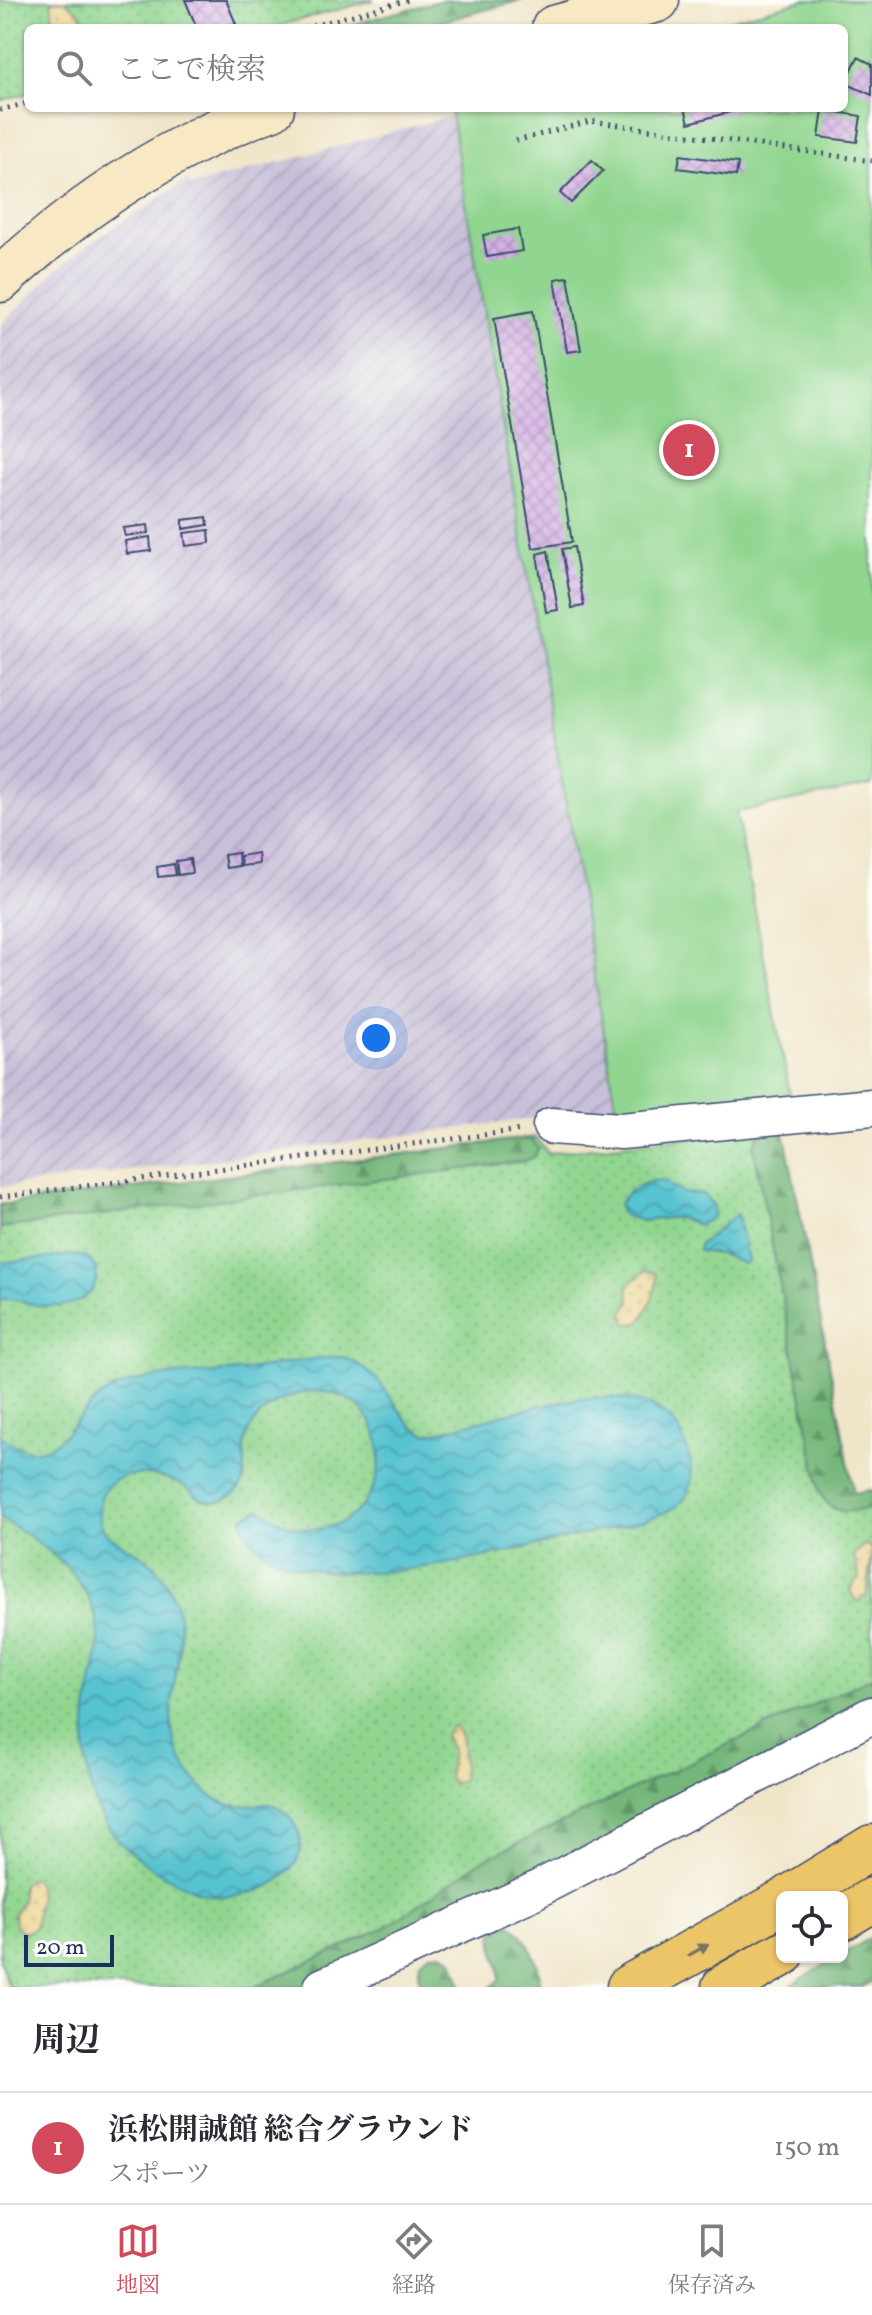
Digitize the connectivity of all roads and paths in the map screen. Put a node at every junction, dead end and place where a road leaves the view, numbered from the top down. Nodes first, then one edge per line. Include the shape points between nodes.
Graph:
1 (408, 0) edge
2 (657, 0) edge
3 (320, 24) edge
4 (569, 24) edge
5 (24, 104) edge
6 (0, 110) edge
7 (263, 112) edge
8 (516, 141) dead end
9 (872, 161) edge
10 (0, 280) edge
11 (872, 1107) edge
12 (551, 1126) joint
13 (0, 1197) edge
14 (872, 1715) edge
15 (872, 1847) edge
16 (800, 1891) edge
17 (872, 1900) edge
18 (776, 1905) edge
19 (848, 1914) edge
20 (776, 1957) edge
21 (322, 1987) edge
22 (629, 1987) edge
23 (724, 1987) edge

1 - 3 path
2 - 4 street
5 - 6 path
7 - 10 street via 197,140 113,188
8 - 9 path via 590,121
11 - 12 street via 621,1131
12 - 13 path
14 - 21 street via 528,1894
15 - 16 highway
17 - 19 highway
22 -> 18 highway
20 - 23 highway

